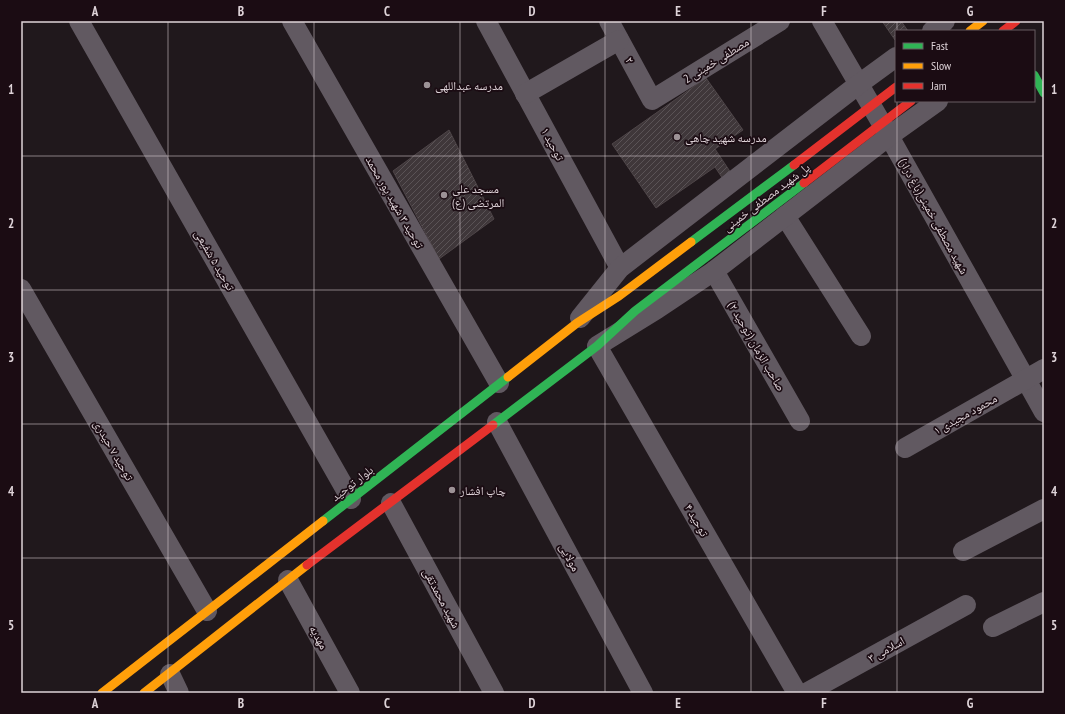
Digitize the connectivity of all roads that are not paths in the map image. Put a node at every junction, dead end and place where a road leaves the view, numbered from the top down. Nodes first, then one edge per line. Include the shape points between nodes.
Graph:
1 (80, 21) edge
2 (292, 21) edge
3 (486, 21) edge
4 (609, 21) edge
5 (780, 21) edge
6 (822, 21) edge
7 (945, 21) edge
8 (983, 21) edge
9 (1006, 21) edge
10 (1016, 21) edge
11 (933, 30) edge
12 (971, 30) edge
13 (1004, 30) edge
14 (1010, 30) edge
15 (619, 40) junction
16 (895, 58) edge
17 (1035, 77) edge
18 (859, 84) junction
19 (895, 88) edge
20 (1044, 93) edge
21 (525, 94) junction
22 (652, 100) joint
23 (910, 102) edge
24 (937, 102) edge
25 (889, 136) junction
26 (785, 216) junction
27 (620, 268) junction
28 (714, 271) junction
29 (21, 289) edge
30 (619, 296) joint
31 (577, 323) junction
32 (861, 336) dead end
33 (597, 346) junction
34 (1044, 370) edge
35 (1025, 380) junction
36 (499, 383) junction
37 (1044, 412) edge
38 (800, 421) dead end
39 (497, 422) junction
40 (905, 448) dead end
41 (351, 499) junction
42 (391, 503) junction
43 (1044, 509) edge
44 (963, 551) dead end
45 (288, 580) junction
46 (1044, 602) edge
47 (966, 605) dead end
48 (207, 611) junction
49 (993, 628) dead end
50 (170, 674) junction
51 (102, 693) edge
52 (144, 693) edge
53 (179, 693) edge
54 (350, 693) edge
55 (494, 693) edge
56 (643, 693) edge
57 (798, 693) edge
58 (806, 693) edge

1 - 41 street, توحید ۵ شفیعی
2 - 36 street, توحید ۳ شهيد پور محمد
3 - 21 street, توحید ۱
4 - 15 street, ۲
5 - 22 street, مصطفی خمینی 2
6 - 18 street, شهید مصطفی خمینی(باغ دراز)
7 - 11 street
8 - 12 main road
9 - 14 main road
10 - 13 main road, bridge
15 - 21 street
15 - 22 street, ۲
16 - 18 street
17 - 20 main road
18 - 25 street, شهید مصطفی خمینی(باغ دراز)
18 - 27 street
19 - 30 main road, پل شهید مصطفی خمینی, bridge
21 - 27 street, توحید ۱
23 - 33 main road, پل شهید مصطفی خمینی, bridge via 635,311
24 - 25 street
25 - 26 street
25 - 35 street, شهید مصطفی خمینی(باغ دراز)
26 - 28 street
26 - 32 street
27 - 31 street
28 - 33 street
28 - 38 street, صاحب الزمان (توحید ۲)
29 - 48 street, توحید ۷ حیدری
30 - 31 main road, بلوار توحید
31 - 36 main road, بلوار توحید
33 - 39 main road
33 - 57 street, توحید ۴
34 - 35 street, ۱ محمود مجیدی
35 - 37 street, شهید مصطفی خمینی(باغ دراز)
35 - 40 street, ۱ محمود مجیدی
36 - 41 main road, بلوار توحید
39 - 42 main road
39 - 56 street, مولایی
41 - 48 main road, بلوار توحید
42 - 45 main road
42 - 55 street, شهید محمدتقی
43 - 44 street
45 - 50 main road
45 - 54 street, مهدیه
46 - 49 street
47 - 58 street, ۳ اسلامی
48 - 51 main road, بلوار توحید
50 - 52 main road
50 - 53 street

